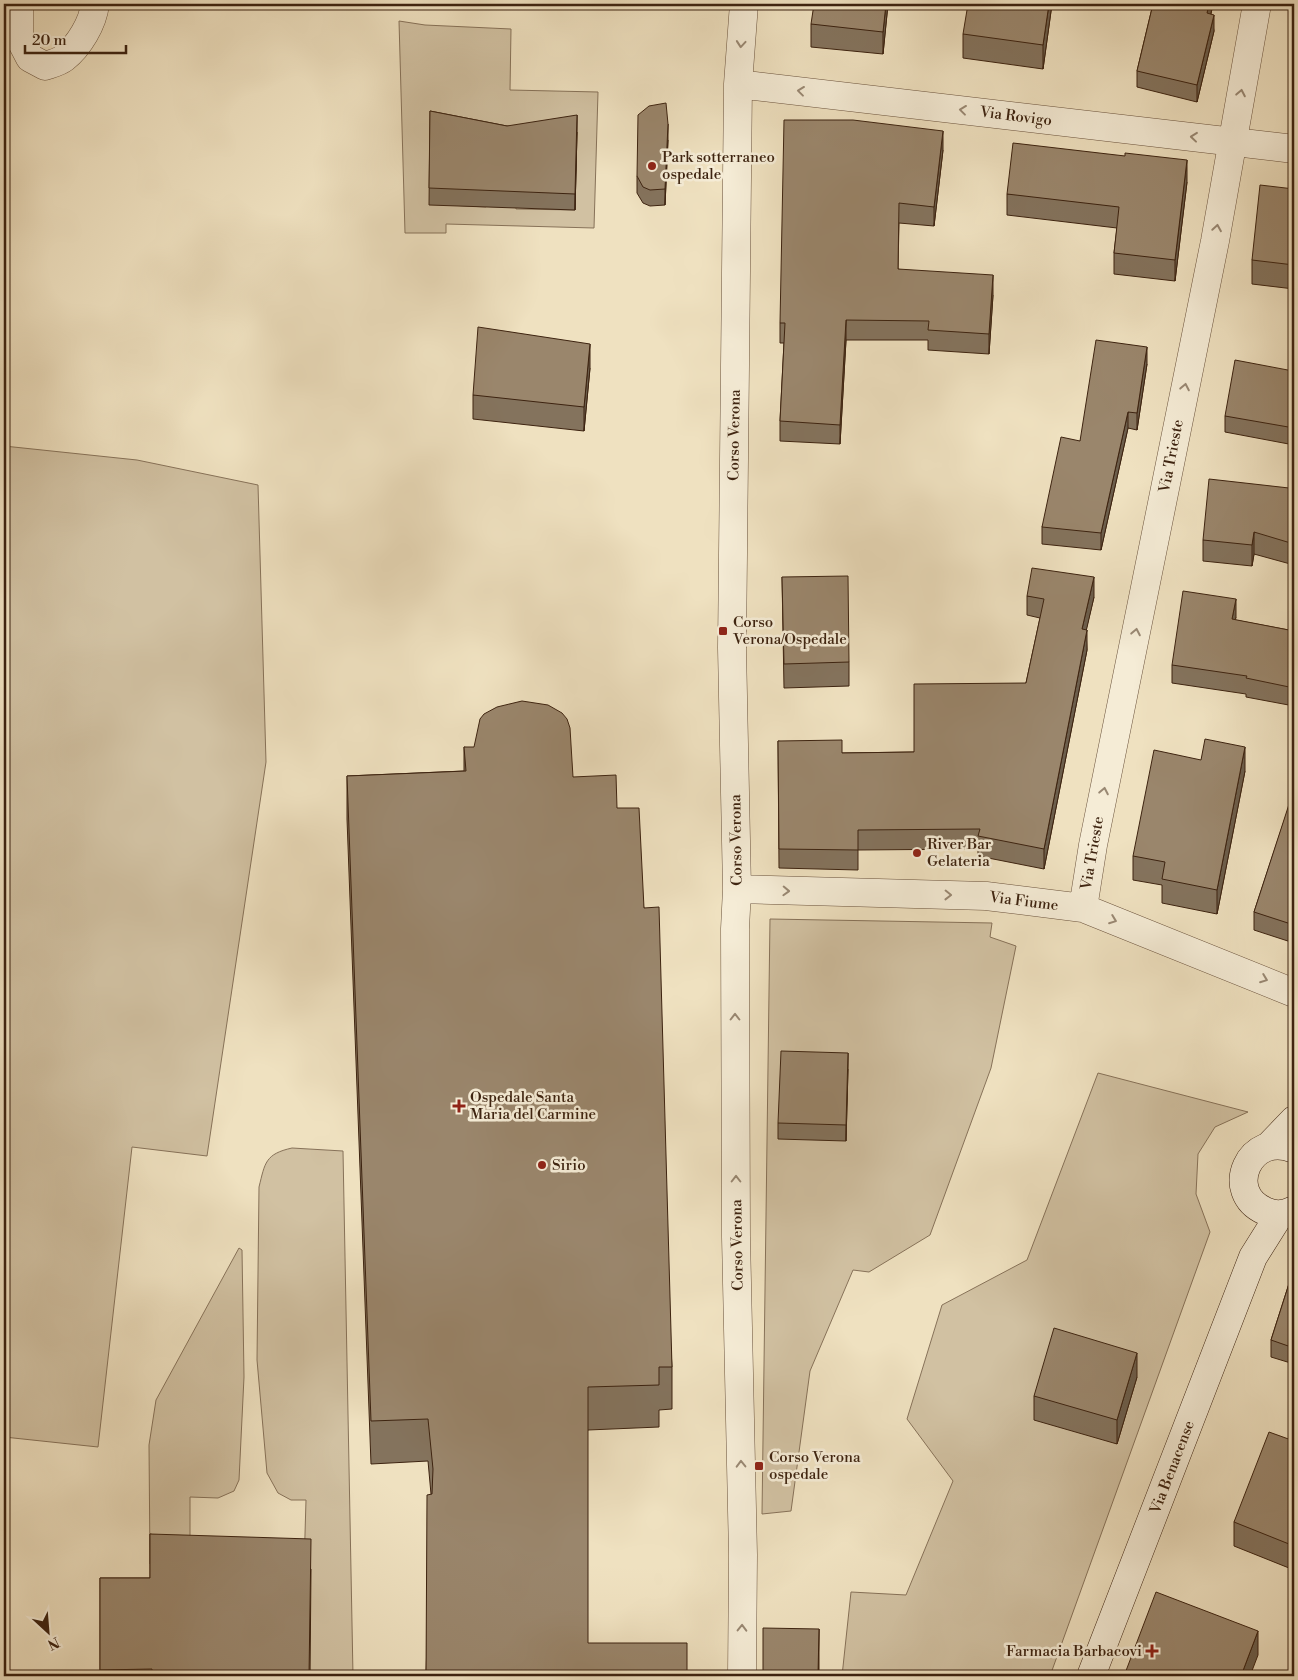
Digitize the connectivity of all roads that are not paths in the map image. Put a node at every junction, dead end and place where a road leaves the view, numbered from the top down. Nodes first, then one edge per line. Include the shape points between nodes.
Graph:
1 (19, 4) edge
2 (95, 4) edge
3 (744, 4) edge
4 (1257, 4) edge
5 (738, 84) junction
6 (1232, 141) junction
7 (1294, 149) edge
8 (737, 889) junction
9 (1083, 908) junction
10 (1294, 993) edge
11 (1294, 1120) edge
12 (1281, 1148) edge
13 (1247, 1195) junction
14 (1287, 1212) edge
15 (1253, 1257) junction
16 (742, 1676) edge
17 (1091, 1676) edge

1 - 2 street via 19,37 30,58 45,66 63,59 78,42 93,18
3 -> 5 street, Corso Verona
6 -> 4 street, Via Trieste
6 -> 5 street, Via Rovigo
5 - 8 street, Corso Verona via 732,648
6 - 7 street, Via Rovigo
9 -> 6 street, Via Trieste
8 -> 9 street, Via Fiume via 986,896
16 -> 8 street, Corso Verona via 743,1555 736,1237
9 -> 10 street, Via Fiume
11 - 12 street, Via Benacense
12 - 13 street, Via Benacense via 1259,1150 1246,1166
13 - 14 street, Via Benacense via 1261,1209
13 - 15 street, Via Benacense
14 - 15 street, Via Benacense
15 - 17 street, Via Benacense

